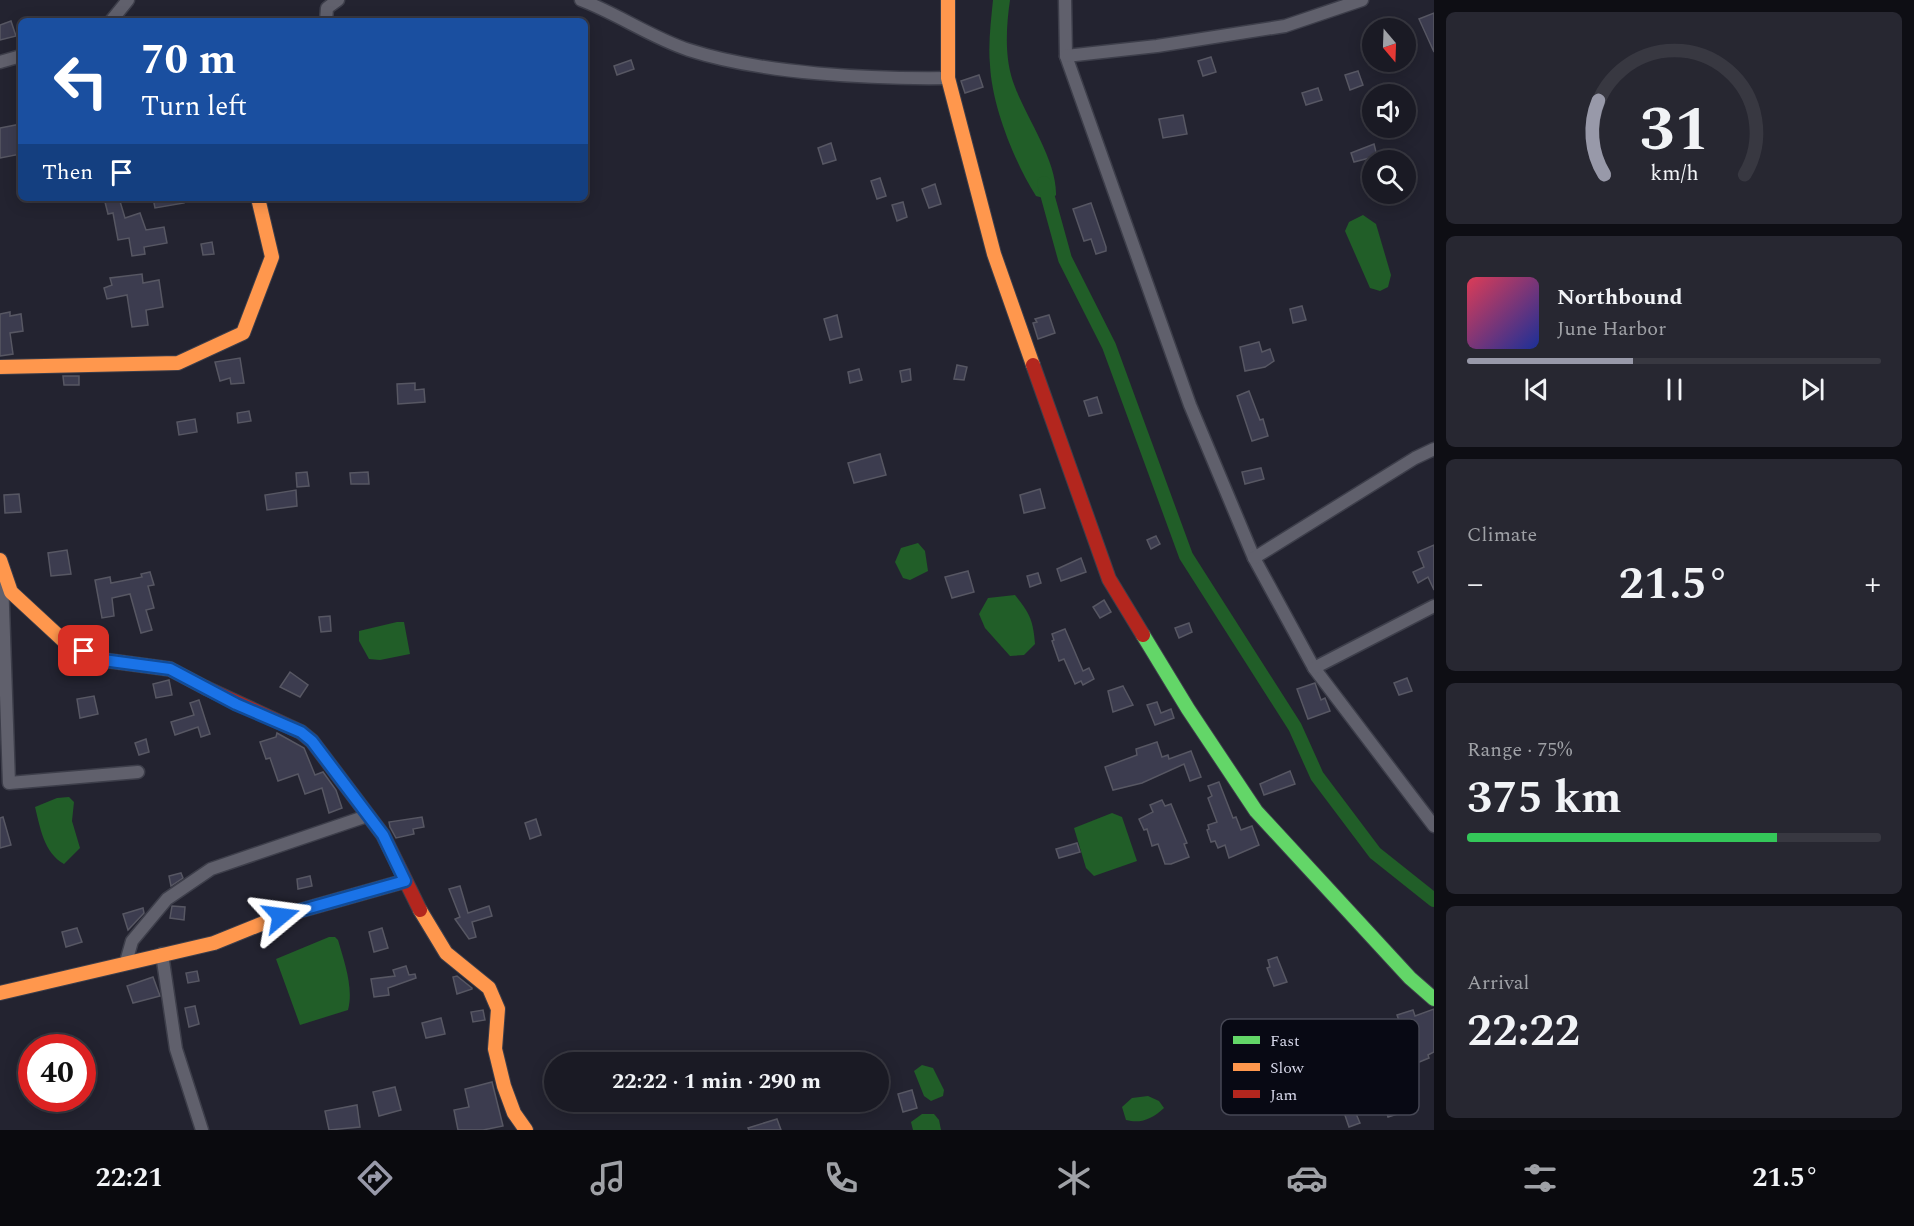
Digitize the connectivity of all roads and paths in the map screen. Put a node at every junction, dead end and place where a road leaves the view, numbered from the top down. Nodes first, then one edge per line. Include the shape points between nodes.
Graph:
1 (128, 0) edge
2 (338, 0) edge
3 (581, 0) edge
4 (948, 0) edge
5 (1065, 0) edge
6 (1362, 0) edge
7 (113, 18) edge
8 (326, 18) edge
9 (18, 57) edge
10 (1066, 57) junction
11 (0, 62) edge
12 (948, 78) junction
13 (259, 201) edge
14 (0, 367) edge
15 (1434, 449) edge
16 (1254, 558) junction
17 (1, 565) edge
18 (1434, 606) edge
19 (1314, 668) junction
20 (138, 772) dead end
21 (4, 784) edge
22 (367, 816) junction
23 (1434, 826) edge
24 (405, 881) junction
25 (162, 954) junction
26 (126, 962) junction
27 (0, 993) edge
28 (1434, 999) edge
29 (202, 1130) edge
30 (526, 1130) edge

1 - 7 street
2 - 8 street via 327,8
3 - 12 street via 688,50 750,63 872,77
4 - 12 street
5 - 10 street
6 - 10 street via 1285,26
9 - 11 street
10 - 16 street via 1190,405
12 - 28 street via 994,254 1110,579 1188,709 1256,811
13 - 14 street via 272,257 243,333 178,363
15 - 16 street
16 - 19 street
17 - 21 street
17 - 22 street via 11,592 65,642 103,660 170,669 301,732 312,741
18 - 19 street
19 - 23 street
20 - 21 street
22 - 24 street via 383,835
22 - 26 street via 211,869 167,899 132,941
24 - 25 street via 281,916 214,943
24 - 30 street via 446,953 489,988 498,1009 495,1049 504,1086 514,1113
25 - 26 street
25 - 29 street via 176,1049
26 - 27 street

